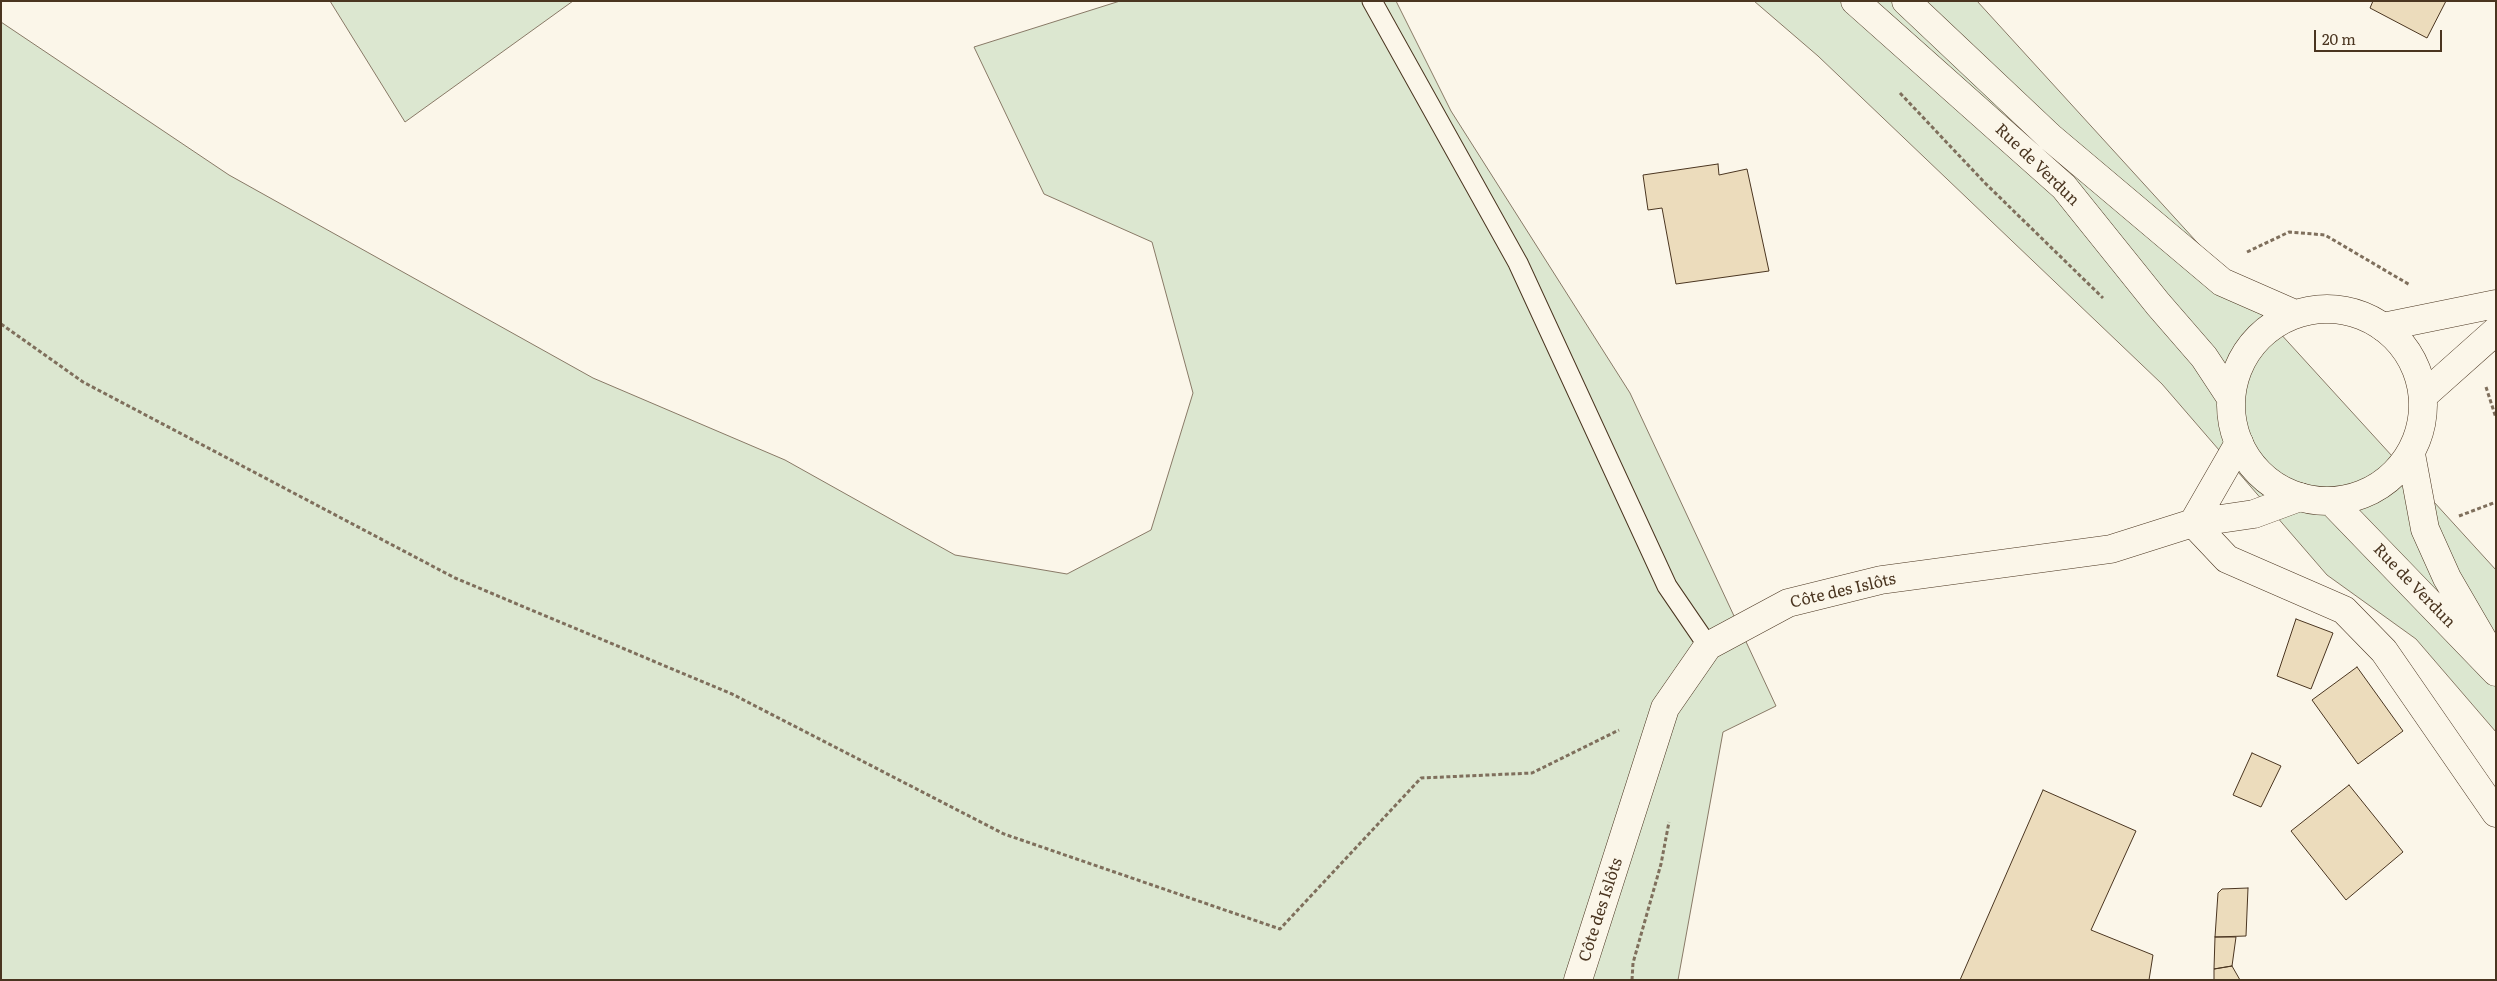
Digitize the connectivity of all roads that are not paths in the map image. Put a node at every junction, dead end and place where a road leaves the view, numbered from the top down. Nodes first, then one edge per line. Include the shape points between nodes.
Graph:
1 (1372, 1) edge
2 (1856, 1) edge
3 (1906, 1) edge
4 (2496, 304) edge
5 (2295, 314) junction
6 (2383, 327) junction
7 (2496, 331) edge
8 (2423, 396) junction
9 (2231, 398) junction
10 (2239, 443) junction
11 (2411, 454) junction
12 (2300, 497) junction
13 (2331, 501) junction
14 (2193, 523) junction
15 (1708, 646) junction
16 (2496, 662) edge
17 (2496, 672) edge
18 (2496, 812) edge
19 (1578, 980) edge

1 - 15 lane via 1518,263 1667,586
2 - 9 main road, Rue de Verdun via 2064,187 2204,357
3 - 5 main road, Rue de Verdun via 2050,137 2222,282
4 - 6 main road
5 - 6 main road via 2326,309 2356,313
5 - 9 main road via 2270,328 2250,347 2237,372
6 - 8 main road via 2403,346 2417,370
7 - 8 main road
8 - 11 main road via 2422,425
9 - 10 main road via 2232,421
10 - 12 main road via 2253,467 2274,485
10 - 14 main road
11 - 13 main road via 2390,478 2362,494
11 - 16 main road, Rue de Verdun via 2425,529 2447,578
12 - 13 main road
12 - 14 main road, Côte des Islôts via 2254,514
13 - 17 main road, Rue de Verdun
14 - 15 main road, Côte des Islôts via 2111,549 1881,580 1788,602
14 - 18 main road via 2226,559 2344,610 2384,650
15 - 19 main road, Côte des Islôts via 1665,708

